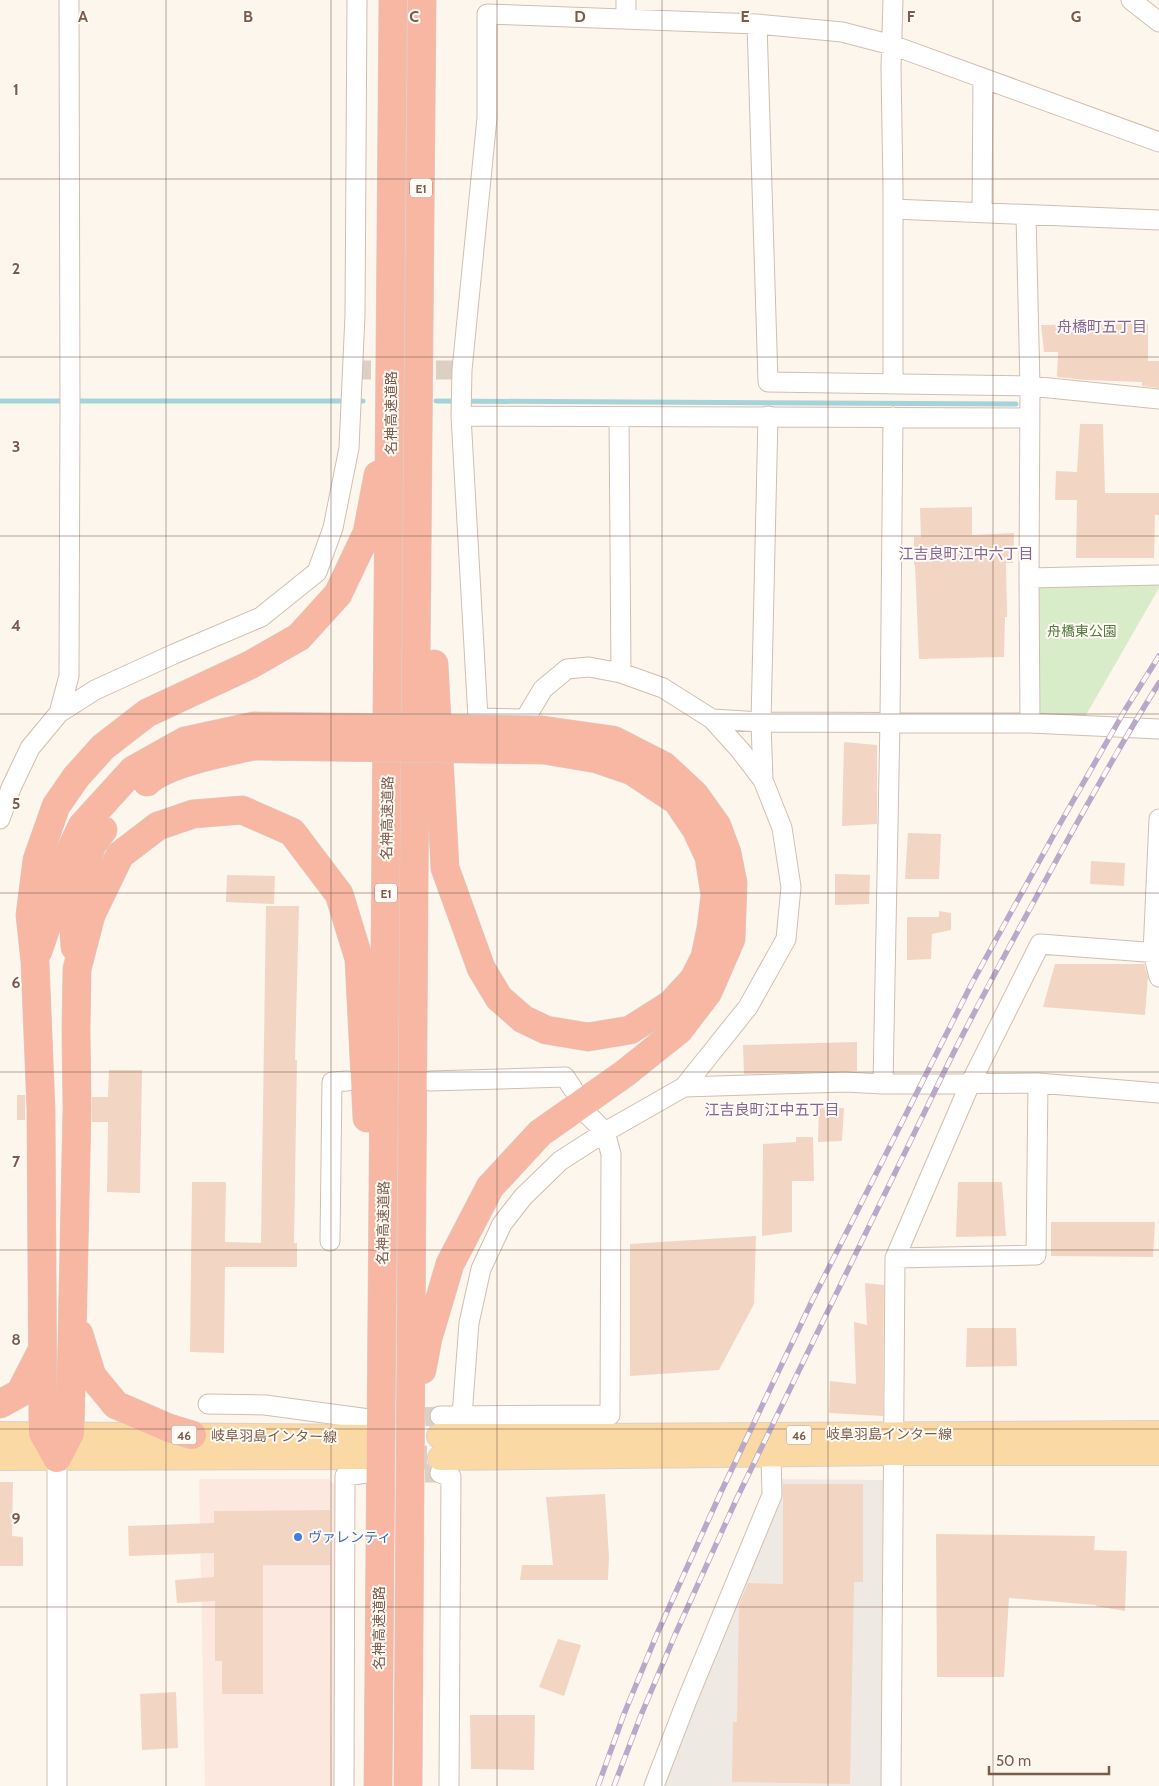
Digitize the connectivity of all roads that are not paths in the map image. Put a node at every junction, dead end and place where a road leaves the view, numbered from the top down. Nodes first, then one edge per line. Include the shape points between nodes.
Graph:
1 (69, 0) edge
2 (357, 0) edge
3 (393, 0) edge
4 (422, 0) edge
5 (893, 0) edge
6 (1131, 0) edge
7 (626, 9) edge
8 (1159, 22) edge
9 (757, 24) junction
10 (892, 45) junction
11 (983, 78) junction
12 (1159, 142) edge
13 (893, 209) junction
14 (982, 213) junction
15 (1026, 215) junction
16 (1159, 220) edge
17 (420, 376) junction
18 (896, 386) junction
19 (1030, 386) junction
20 (1159, 399) edge
21 (391, 402) junction
22 (461, 413) junction
23 (768, 416) junction
24 (896, 416) junction
25 (619, 417) junction
26 (1030, 418) junction
27 (1159, 575) edge
28 (1029, 578) junction
29 (621, 673) junction
30 (59, 714) junction
31 (712, 719) junction
32 (890, 721) junction
33 (761, 722) junction
34 (1030, 723) junction
35 (1159, 729) edge
36 (254, 736) junction
37 (543, 740) junction
38 (763, 780) junction
39 (0, 819) edge
40 (1159, 819) edge
41 (1156, 953) edge
42 (35, 962) junction
43 (77, 969) junction
44 (1159, 977) edge
45 (347, 1081) dead end
46 (430, 1081) dead end
47 (1038, 1083) junction
48 (883, 1084) junction
49 (970, 1084) junction
50 (684, 1087) junction
51 (573, 1089) dead end
52 (1159, 1093) edge
53 (586, 1112) dead end
54 (605, 1132) junction
55 (330, 1241) dead end
56 (895, 1258) junction
57 (72, 1314) junction
58 (43, 1349) junction
59 (0, 1404) edge
60 (208, 1404) dead end
61 (462, 1416) junction
62 (597, 1426) junction
63 (43, 1433) junction
64 (70, 1433) junction
65 (1159, 1433) edge
66 (0, 1434) edge
67 (192, 1435) junction
68 (371, 1441) junction
69 (895, 1444) junction
70 (409, 1446) junction
71 (440, 1446) junction
72 (1159, 1453) edge
73 (771, 1454) junction
74 (0, 1458) edge
75 (57, 1458) junction
76 (57, 1786) edge
77 (344, 1786) edge
78 (378, 1786) edge
79 (408, 1786) edge
80 (449, 1786) edge
81 (654, 1786) edge
82 (891, 1786) edge

1 - 30 street via 69,676
2 - 30 street via 355,315 349,448 333,528 317,572 260,617 96,690
3 - 21 highway, 名神高速道路 / E1
4 - 17 highway, 名神高速道路 / E1
5 - 10 street
6 - 8 street
7 - 9 street
7 - 22 street via 487,14 487,118 462,370
9 - 10 street via 842,32
9 - 18 street via 768,382
10 - 11 street
10 - 13 street
11 - 12 street
11 - 14 street
13 - 14 street
13 - 18 street
14 - 15 street
15 - 16 street
15 - 19 street
17 - 37 highway via 445,868 481,968 499,998 523,1019 546,1030 588,1037 630,1030 671,1004 694,979 705,957 715,895 709,857 696,829 677,801 632,771
17 - 70 highway, 名神高速道路 / E1
18 - 19 street
18 - 24 street
19 - 20 street
19 - 26 street
21 - 42 highway via 367,533 338,594 299,637 250,665 147,713 103,747 56,806 37,860 30,914
21 - 68 highway, 名神高速道路 / E1
22 - 25 street
22 - 29 street via 478,718 525,718 543,689 567,669 590,667
23 - 24 street
23 - 25 street
23 - 33 street
24 - 26 street
24 - 32 street
25 - 29 street
26 - 28 street
27 - 28 street
28 - 34 street
29 - 31 street via 663,688
30 - 39 street via 30,748 10,788
31 - 33 street
31 - 38 street
32 - 33 street
32 - 34 street
32 - 48 street
33 - 38 street
34 - 35 street
36 - 37 highway, bridge
36 - 42 highway via 185,741 133,770 82,826 62,868
36 - 43 highway via 154,775 92,845 72,904
37 - 70 highway via 613,740 664,766 695,795 717,826 727,853 733,883 731,939 708,992 679,1030 624,1074 540,1133 490,1186 450,1264 428,1338
38 - 50 street via 782,828 791,887 786,939 748,1007
40 - 41 street
41 - 44 street
41 - 49 street via 1040,944
42 - 58 highway via 41,1110
43 - 57 highway
43 - 68 highway via 91,915 120,855 158,826 193,814 242,810 292,832 339,894 359,959
45 - 55 street via 332,1082
46 - 51 street via 565,1077
47 - 49 street
47 - 52 street
47 - 56 street via 1036,1255
48 - 49 street
48 - 50 street via 845,1082
49 - 56 street
50 - 54 street
53 - 54 street
54 - 61 street via 560,1162 523,1197 502,1224 481,1269 469,1323
54 - 62 street via 611,1154 610,1415
56 - 69 street
57 - 64 highway
57 - 67 highway via 92,1376 116,1405
58 - 59 highway via 20,1393
58 - 63 highway
60 - 68 street via 265,1405
61 - 62 street
61 - 71 street
62 - 69 main road, 岐阜羽島インター線 / 46
62 - 71 main road, 岐阜羽島インター線 / 46
63 - 64 main road, 岐阜羽島インター線 / 46
63 - 66 main road, 岐阜羽島インター線 / 46
63 - 75 highway
64 - 67 main road, 岐阜羽島インター線 / 46
64 - 75 highway
65 - 69 main road, 岐阜羽島インター線 / 46
67 - 68 main road, 岐阜羽島インター線 / 46
68 - 75 main road, 岐阜羽島インター線 / 46
68 - 77 street via 345,1476
68 - 78 highway, 名神高速道路 / E1
69 - 72 main road, 岐阜羽島インター線 / 46
69 - 73 main road, 岐阜羽島インター線 / 46
69 - 82 street
70 - 79 highway, 名神高速道路 / E1
71 - 73 main road, 岐阜羽島インター線 / 46
71 - 80 street via 451,1476
73 - 81 street via 772,1494
74 - 75 main road, 岐阜羽島インター線 / 46
75 - 76 street

